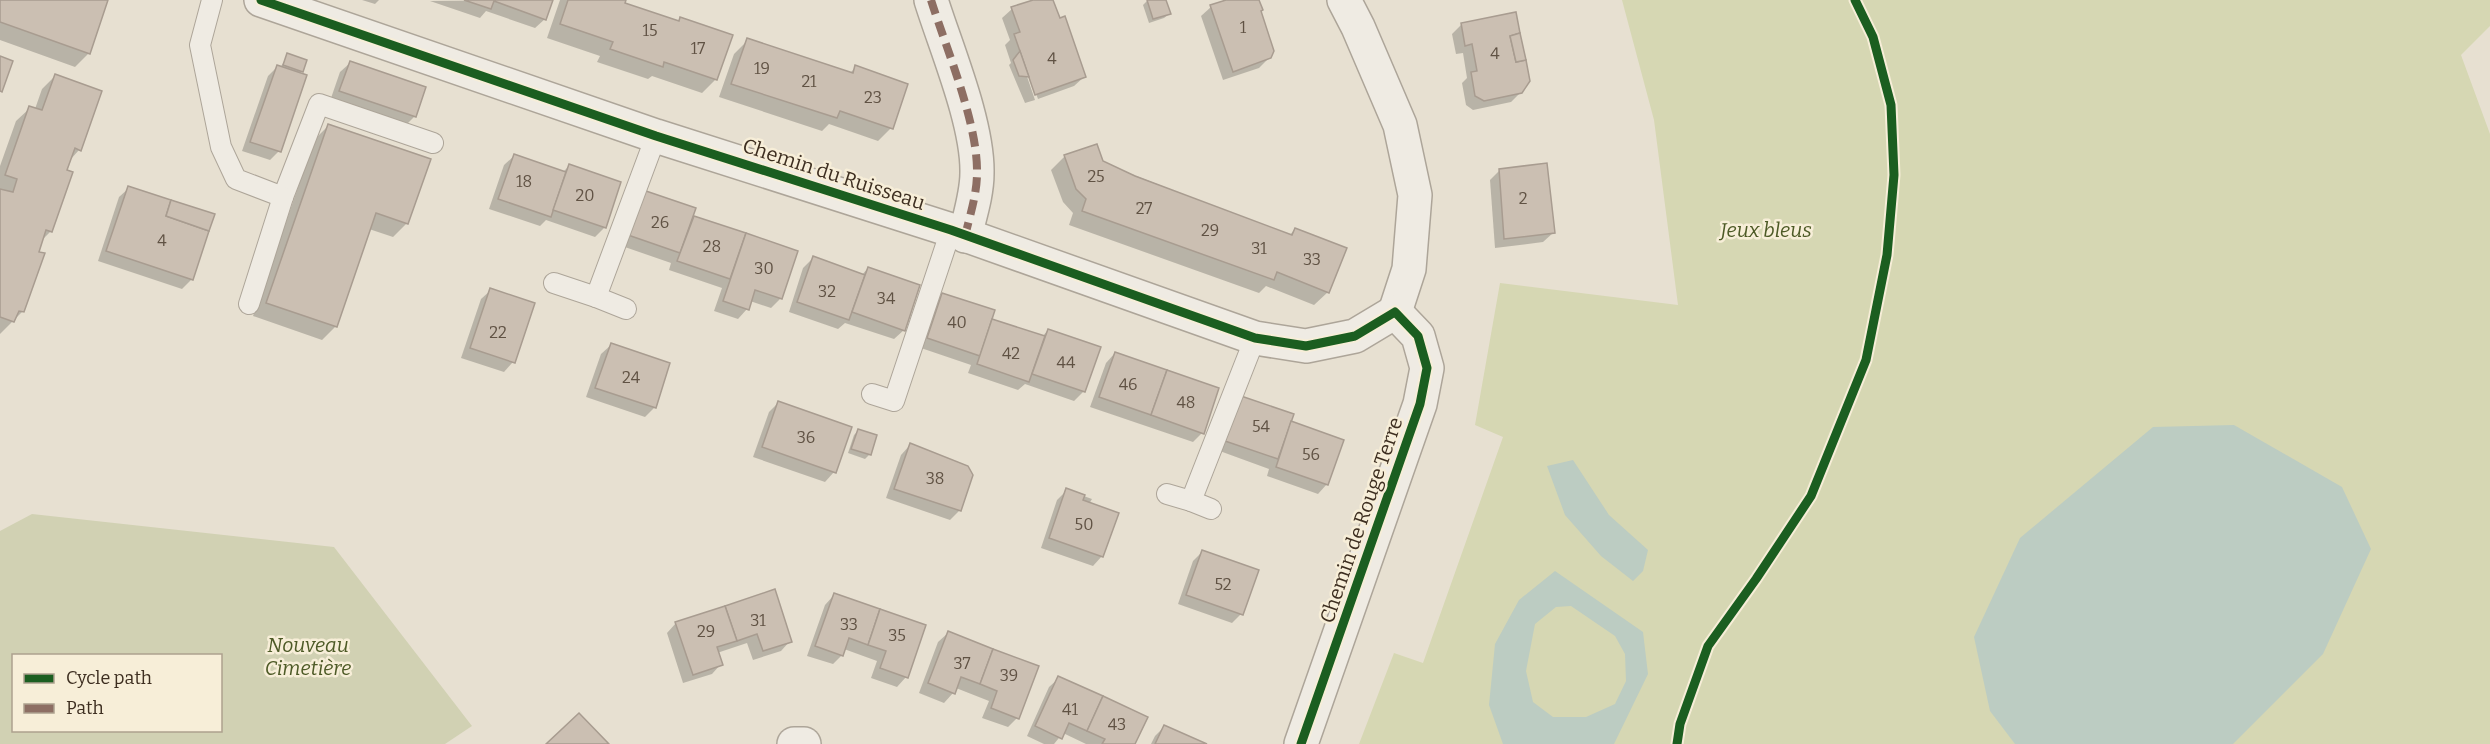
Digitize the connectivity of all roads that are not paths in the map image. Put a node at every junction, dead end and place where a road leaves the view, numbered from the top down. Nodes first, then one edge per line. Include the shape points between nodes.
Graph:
1 (212, 0) edge
2 (261, 0) edge
3 (931, 0) edge
4 (1344, 0) edge
5 (656, 136) junction
6 (433, 144) dead end
7 (283, 198) junction
8 (958, 233) junction
9 (554, 284) dead end
10 (596, 297) junction
11 (249, 304) dead end
12 (626, 309) dead end
13 (1395, 312) junction
14 (1255, 338) junction
15 (872, 394) dead end
16 (1167, 494) dead end
17 (1191, 501) junction
18 (1211, 509) dead end
19 (794, 744) edge
20 (804, 744) edge
21 (1300, 744) edge

1 - 7 lane via 200,45 221,147 236,179
2 - 5 street, Chemin du Ruisseau
3 - 8 street via 969,116 977,155 976,191
4 - 13 street via 1400,124 1415,195 1409,269
5 - 8 street, Chemin du Ruisseau
5 - 10 lane
6 - 7 lane via 319,104
7 - 11 lane
8 - 14 street, Chemin du Ruisseau
8 - 15 lane via 903,403
9 - 10 lane
10 - 12 lane
13 - 14 street, Chemin du Ruisseau via 1355,336 1306,346
13 - 21 street, Chemin de Rouge Terre via 1418,336 1427,368 1420,404
14 - 17 lane
16 - 17 lane
17 - 18 lane
19 - 20 street

